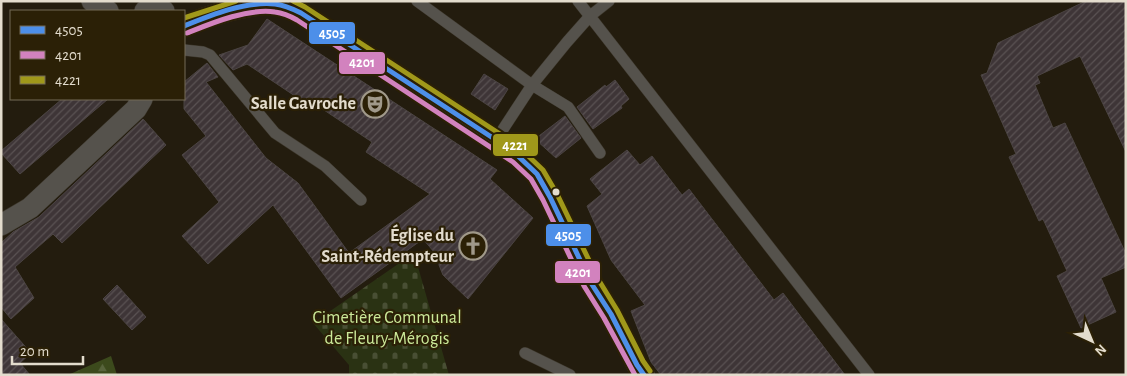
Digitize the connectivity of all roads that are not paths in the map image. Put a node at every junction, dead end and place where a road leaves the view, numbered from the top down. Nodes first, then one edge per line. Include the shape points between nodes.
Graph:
1 (92, 1) edge
2 (418, 1) edge
3 (578, 1) edge
4 (609, 1) edge
5 (106, 10) edge
6 (590, 16) junction
7 (185, 26) edge
8 (185, 50) edge
9 (532, 85) junction
10 (141, 100) edge
11 (496, 140) junction
12 (600, 153) dead end
13 (360, 200) dead end
14 (1, 225) edge
15 (526, 353) dead end
16 (570, 375) edge
17 (644, 375) edge
18 (869, 375) edge

1 - 5 street
2 - 9 lane
3 - 6 lane
4 - 6 lane
6 - 9 lane
6 - 18 lane
7 - 11 street via 257,6 273,4 288,7
8 - 13 lane via 210,56 275,133 325,166
9 - 11 lane
9 - 12 lane via 568,107
10 - 14 street via 136,110 30,208
11 - 17 street via 537,174 591,283
15 - 16 lane

